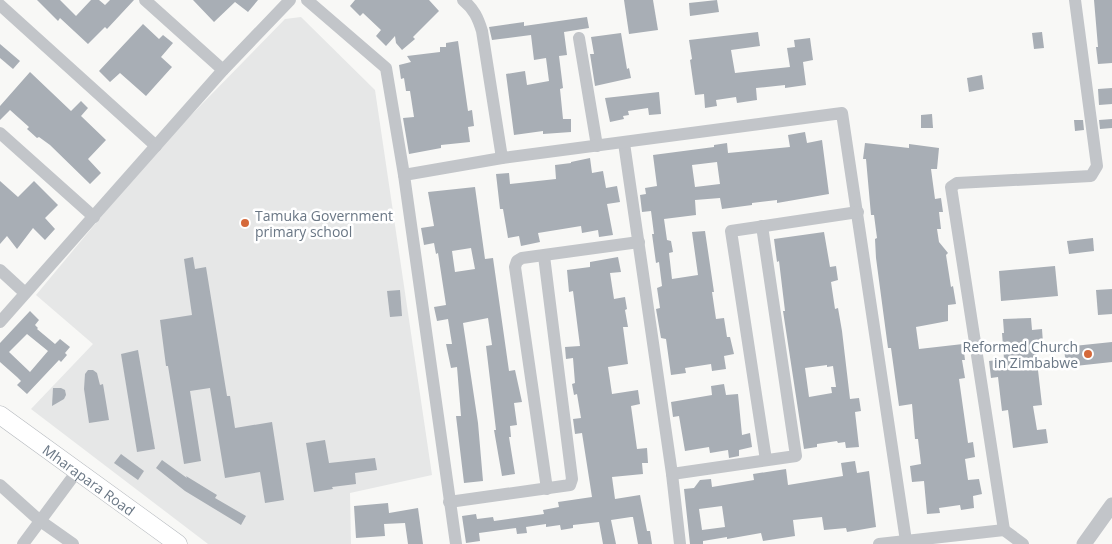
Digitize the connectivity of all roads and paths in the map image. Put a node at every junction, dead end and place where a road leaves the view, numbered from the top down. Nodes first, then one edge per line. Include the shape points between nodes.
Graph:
1 (145, 0) edge
2 (290, 0) edge
3 (307, 0) edge
4 (464, 0) edge
5 (1075, 0) edge
6 (0, 4) edge
7 (579, 38) dead end
8 (223, 70) junction
9 (0, 134) edge
10 (624, 143) junction
11 (156, 146) junction
12 (597, 146) junction
13 (502, 158) junction
14 (404, 175) junction
15 (858, 212) junction
16 (94, 217) junction
17 (762, 226) junction
18 (639, 242) junction
19 (544, 256) junction
20 (0, 270) edge
21 (25, 292) junction
22 (0, 322) edge
23 (0, 415) edge
24 (766, 460) junction
25 (78, 470) junction
26 (672, 474) junction
27 (0, 485) edge
28 (547, 489) junction
29 (449, 502) junction
30 (1112, 506) edge
31 (39, 520) junction
32 (1004, 530) junction
33 (906, 541) junction
34 (931, 541) edge
35 (23, 544) edge
36 (73, 544) edge
37 (178, 544) edge
38 (456, 544) edge
39 (680, 544) edge
40 (880, 544) edge
41 (1023, 544) edge
42 (1084, 544) edge

1 - 8 street
2 - 8 street
3 - 14 street via 386,68
4 - 13 street via 478,18 482,31
5 - 32 street via 1097,166 1091,176 956,182 951,188
6 - 11 street
7 - 12 street
8 - 11 street
9 - 16 street
10 - 12 street
10 - 15 street via 842,113
10 - 18 street
11 - 16 street
12 - 13 street
13 - 14 street
14 - 29 street
15 - 17 street
15 - 33 street
16 - 21 street
17 - 24 street via 796,456
17 - 24 street via 731,231
18 - 19 street
18 - 26 street
19 - 28 street via 572,479 570,485
19 - 28 street via 522,258 515,267
20 - 21 street
21 - 22 street
23 - 25 main road, Mharapara Road
24 - 26 street
25 - 31 street
25 - 37 main road, Mharapara Road
26 - 39 street
27 - 31 street
28 - 29 street
29 - 38 street
30 - 42 street
31 - 35 street
31 - 36 street
32 - 34 street
32 - 41 street
33 - 34 street
33 - 40 street

